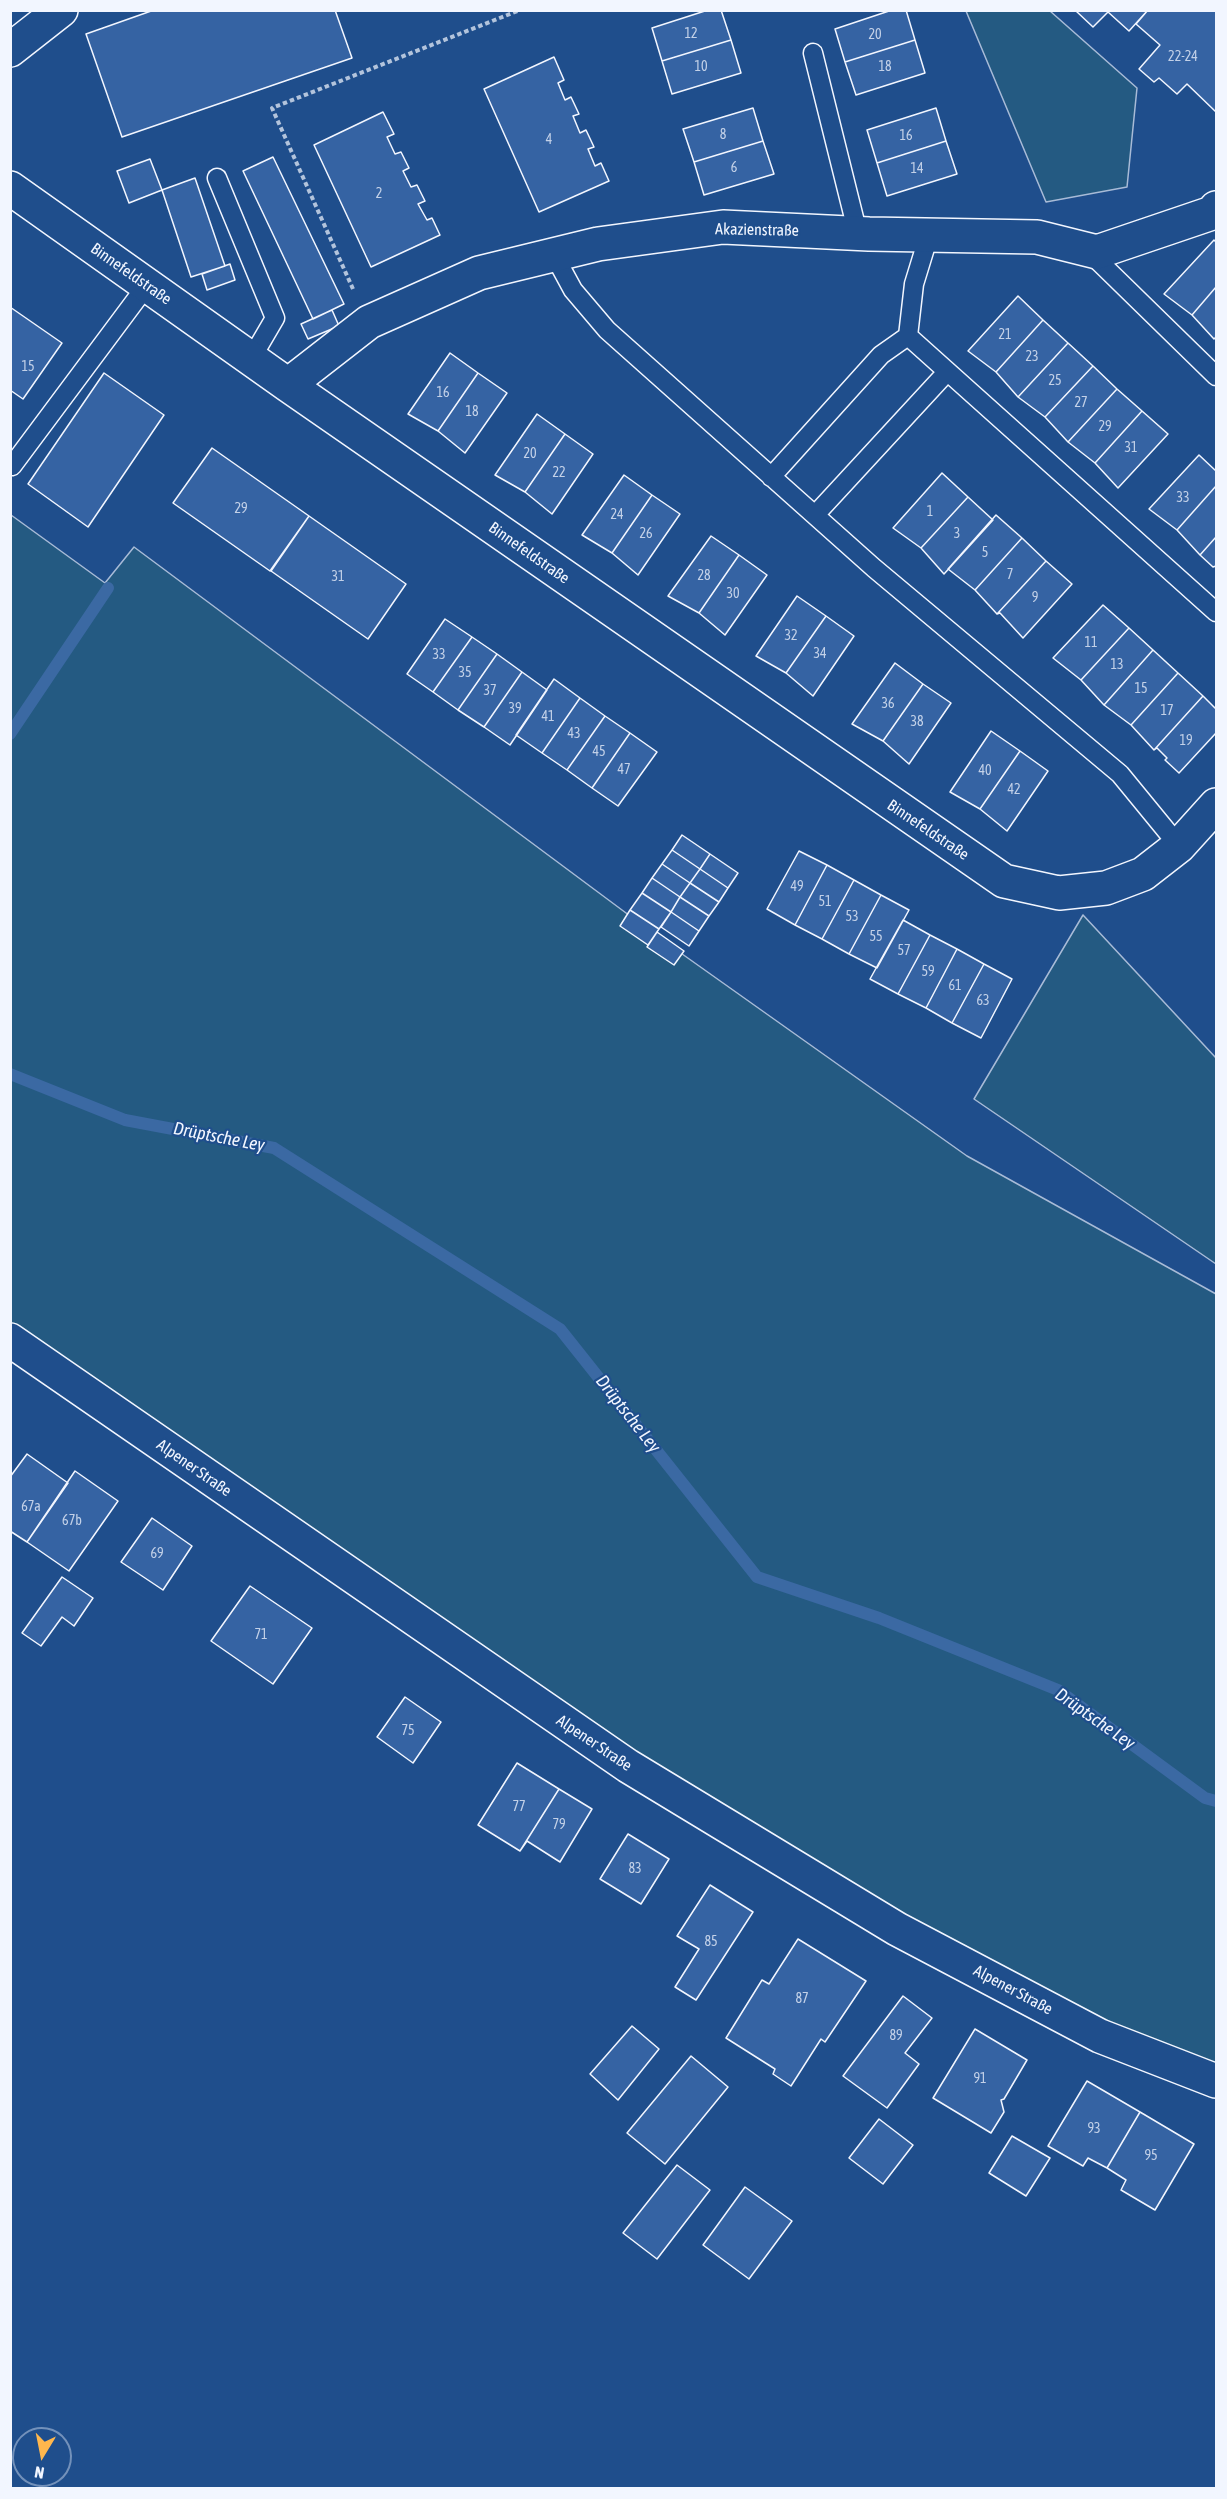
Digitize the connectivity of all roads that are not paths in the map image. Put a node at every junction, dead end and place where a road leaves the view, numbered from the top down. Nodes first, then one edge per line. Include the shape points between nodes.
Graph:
1 (61, 10) edge
2 (10, 50) edge
3 (813, 53) dead end
4 (217, 178) dead end
5 (10, 188) edge
6 (1216, 208) edge
7 (858, 234) junction
8 (929, 235) junction
9 (1087, 250) junction
10 (554, 255) junction
11 (147, 285) junction
12 (908, 336) junction
13 (251, 359) junction
14 (947, 372) junction
15 (1216, 376) edge
16 (288, 385) junction
17 (12, 466) dead end
18 (771, 477) junction
19 (815, 515) junction
20 (1216, 612) edge
21 (1216, 805) edge
22 (1179, 846) junction
23 (10, 1340) edge
24 (1216, 2081) edge

1 - 2 street
3 - 7 lane
4 - 13 lane via 275,318
5 - 11 street, Binnefeldstraße
6 - 9 street, Akazienstraße via 1212,213 1096,252
7 - 8 street, Akazienstraße
7 - 10 street, Akazienstraße via 723,227 598,244
8 - 9 street, Akazienstraße via 1037,237
8 - 12 lane via 914,284
9 - 15 lane
10 - 16 street, Akazienstraße via 479,273 369,322
10 - 18 lane via 573,290 607,330
11 - 13 street, Binnefeldstraße
11 - 17 lane
12 - 14 lane
12 - 18 lane via 881,355
13 - 16 street, Binnefeldstraße
14 - 19 lane
14 - 20 lane
16 - 22 street, Binnefeldstraße via 1004,881 1059,893 1106,888 1143,874
18 - 19 lane
19 - 22 lane via 1120,774
21 - 22 street, Binnefeldstraße
23 - 24 street, Alpener Straße via 628,1766 908,1935 1100,2036

